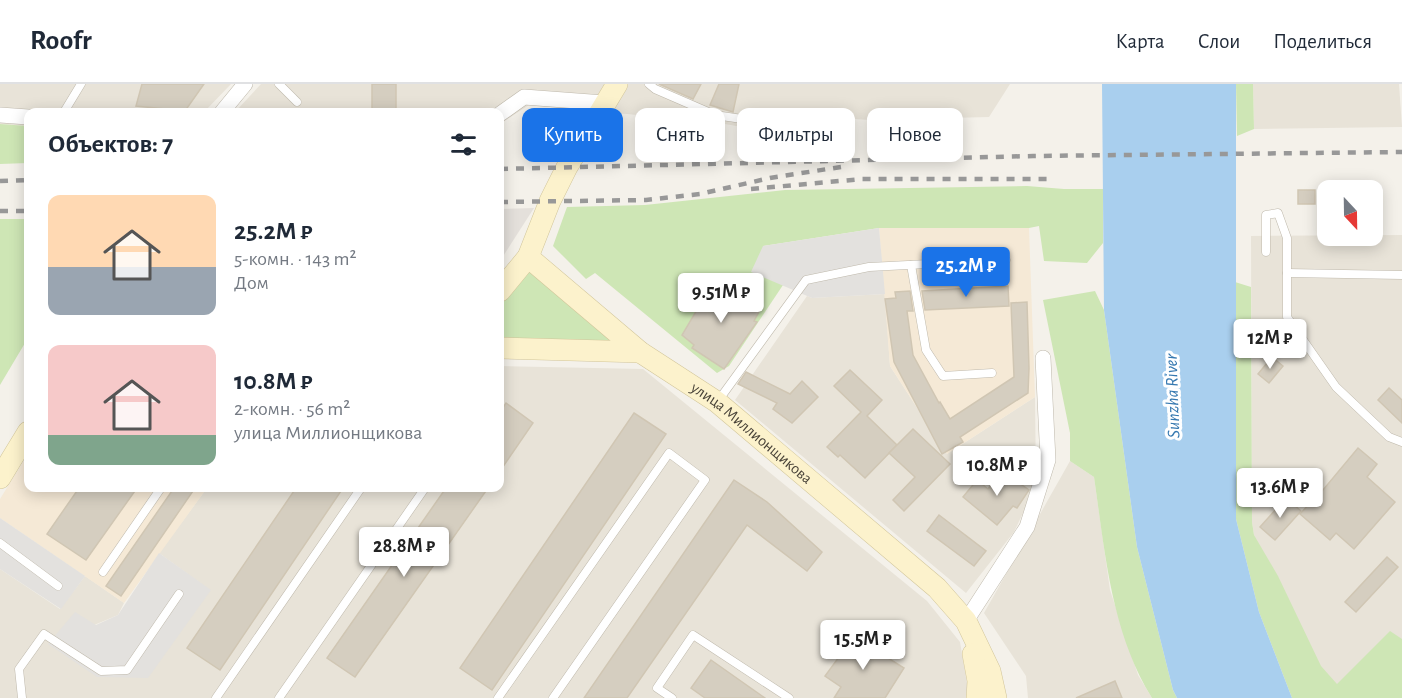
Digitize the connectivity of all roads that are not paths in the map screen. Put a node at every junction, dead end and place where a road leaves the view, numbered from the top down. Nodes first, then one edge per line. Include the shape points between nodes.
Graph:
1 (81, 84) edge
2 (245, 84) edge
3 (279, 84) edge
4 (617, 84) edge
5 (649, 84) edge
6 (297, 102) dead end
7 (604, 103) junction
8 (66, 108) edge
9 (225, 108) edge
10 (504, 111) edge
11 (0, 115) edge
12 (24, 117) edge
13 (737, 118) edge
14 (1266, 252) dead end
15 (528, 257) junction
16 (1006, 260) dead end
17 (911, 265) junction
18 (1287, 273) junction
19 (1402, 275) edge
20 (504, 286) edge
21 (504, 348) edge
22 (640, 352) junction
23 (1043, 358) dead end
24 (992, 373) dead end
25 (717, 402) junction
26 (24, 439) edge
27 (1402, 442) edge
28 (0, 478) edge
29 (158, 492) edge
30 (358, 492) edge
31 (421, 492) edge
32 (0, 543) edge
33 (103, 572) dead end
34 (58, 586) dead end
35 (179, 594) dead end
36 (966, 621) junction
37 (22, 698) edge
38 (216, 698) edge
39 (279, 698) edge
40 (498, 698) edge
41 (553, 698) edge
42 (672, 698) edge
43 (789, 698) edge
44 (977, 698) edge
45 (996, 698) edge

1 - 8 lane
2 - 9 street
3 - 6 lane
4 - 7 street
5 - 13 lane via 715,115
7 - 10 street via 524,97
7 - 15 street via 550,201
11 - 12 street
14 - 18 lane via 1266,215 1278,213 1287,238
15 - 20 street
15 - 22 street, улица Миллионщикова
16 - 17 lane
17 - 24 lane via 926,350 943,376
17 - 25 lane via 869,267 806,280
18 - 19 lane
18 - 27 lane via 1287,317 1336,387 1389,437
21 - 22 street
22 - 25 street, улица Миллионщикова
23 - 36 street via 1048,460 1027,527
25 - 36 street, улица Миллионщикова via 937,588
26 - 28 street
29 - 33 lane
30 - 38 lane
31 - 39 lane
32 - 34 lane
35 - 37 lane via 127,670 101,671 44,634 19,669
36 - 44 street via 978,681
36 - 45 street via 990,671
40 - 41 lane via 669,453 705,480
42 - 43 lane via 657,688 693,635

